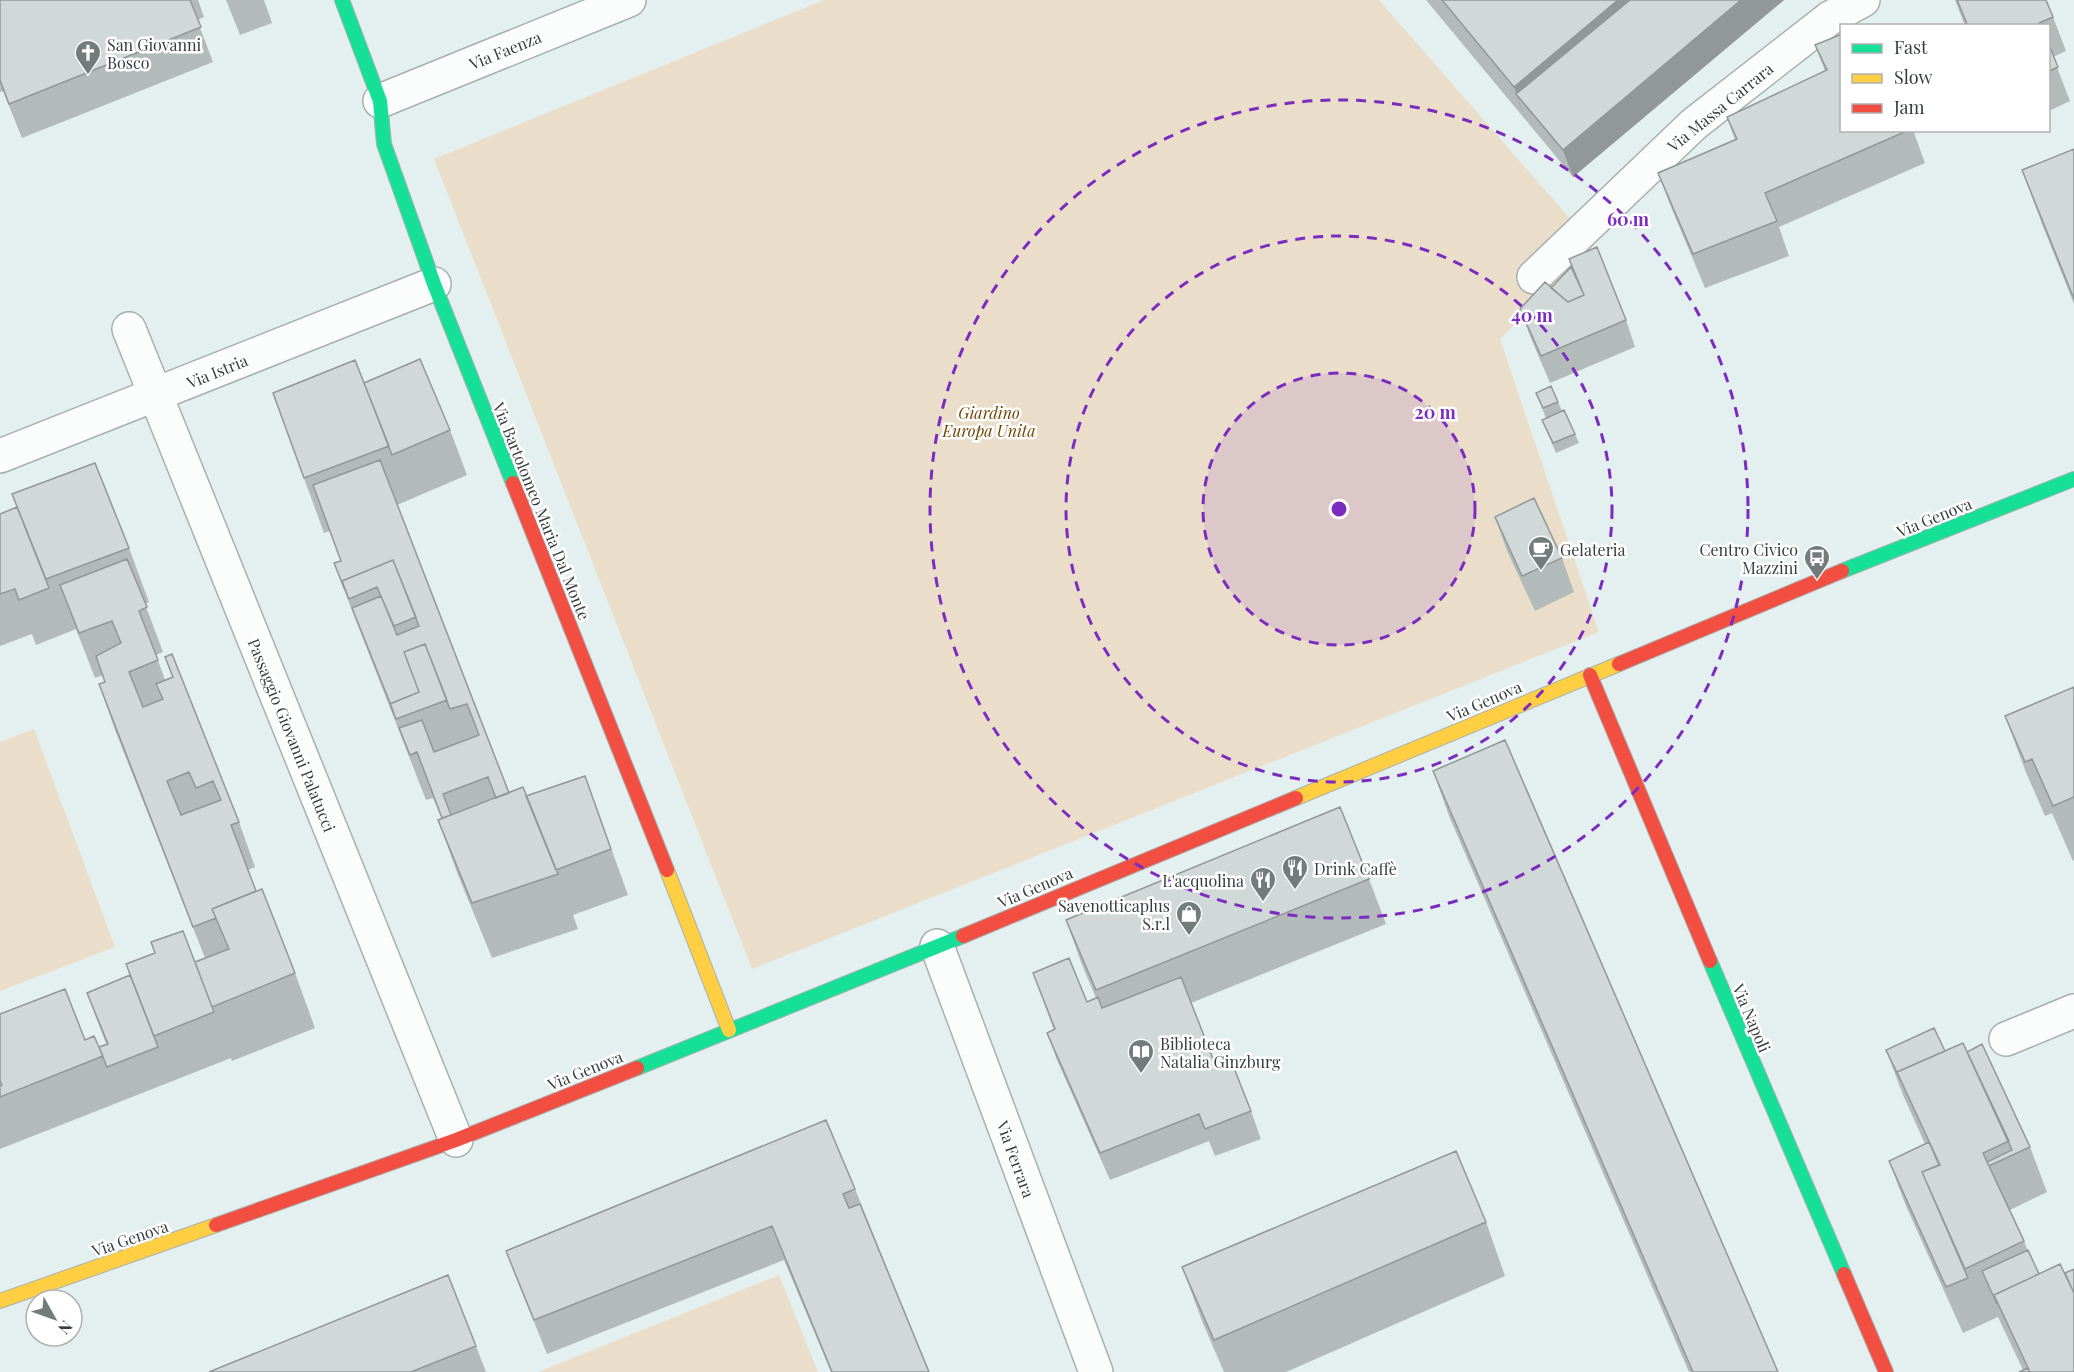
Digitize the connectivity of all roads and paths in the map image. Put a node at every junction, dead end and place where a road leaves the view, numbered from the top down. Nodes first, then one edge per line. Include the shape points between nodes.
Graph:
1 (342, 0) edge
2 (630, 0) edge
3 (1863, 0) edge
4 (380, 100) junction
5 (1534, 277) dead end
6 (434, 284) junction
7 (129, 329) dead end
8 (156, 395) junction
9 (0, 456) edge
10 (2074, 479) edge
11 (1590, 675) junction
12 (937, 946) junction
13 (2074, 1011) edge
14 (729, 1030) junction
15 (2006, 1039) dead end
16 (456, 1140) junction
17 (0, 1301) edge
18 (1096, 1372) edge
19 (1886, 1372) edge

1 - 4 street, Via Bartolomeo Maria Dal Monte
2 - 4 street, Via Faenza
3 - 5 street, Via Massa Carrara via 1830,18 1694,124
4 - 6 street, Via Bartolomeo Maria Dal Monte via 384,144
6 - 8 street, Via Istria
6 - 14 street, Via Bartolomeo Maria Dal Monte
7 - 8 street, Passaggio Giovanni Palatucci
8 - 9 street, Via Istria
8 - 16 street, Passaggio Giovanni Palatucci
10 - 11 street, Via Genova
11 - 12 street, Via Genova
11 - 19 street, Via Napoli
12 - 14 street, Via Genova
12 - 18 street, Via Ferrara
13 - 15 street
14 - 16 street, Via Genova
16 - 17 street, Via Genova

